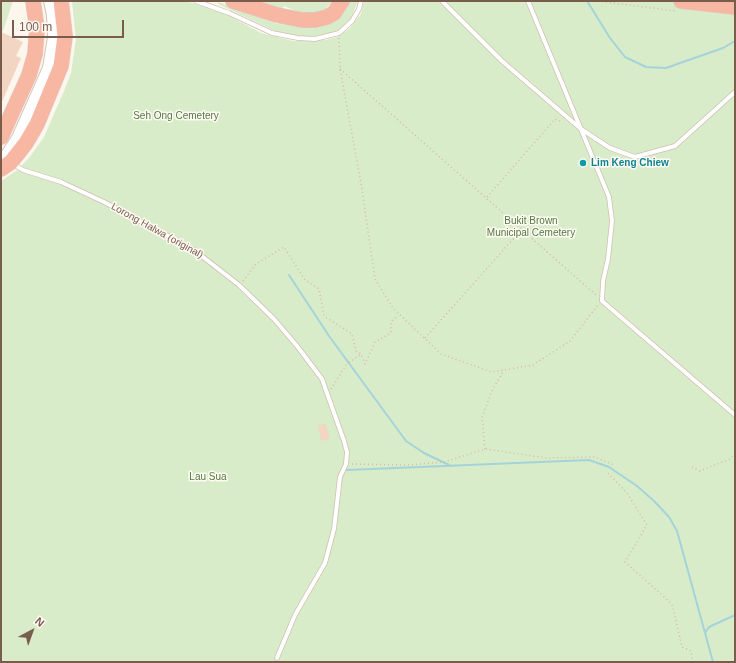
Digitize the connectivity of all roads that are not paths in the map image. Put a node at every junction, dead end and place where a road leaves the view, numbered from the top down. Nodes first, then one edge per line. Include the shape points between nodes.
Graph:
1 (33, 1) edge
2 (45, 1) edge
3 (50, 1) edge
4 (61, 1) edge
5 (196, 1) edge
6 (232, 1) edge
7 (342, 1) edge
8 (361, 1) edge
9 (442, 1) edge
10 (528, 1) edge
11 (682, 6) edge
12 (735, 7) edge
13 (735, 92) edge
14 (581, 129) junction
15 (1, 137) edge
16 (3, 163) edge
17 (735, 415) edge
18 (277, 658) dead end

1 - 15 highway via 37,29 35,54 29,75
2 - 16 street via 50,35 47,57
3 - 16 street via 54,15 54,37 49,68 18,138
4 - 16 highway via 65,36 61,66 37,124 26,143
5 - 8 lane via 210,4 285,37 315,39 339,33 356,15
6 - 7 highway via 277,16 302,20 327,17 334,13
9 - 14 lane via 502,61
10 - 14 lane
11 - 12 highway
13 - 14 lane via 675,146 641,156 635,157 610,148
14 - 17 lane via 610,197 612,221 602,300
16 - 18 lane, Lorong Halwa (original) via 61,182 97,198 194,250 239,285 274,319 322,379 347,452 346,464 340,477 334,529 325,563 295,615

